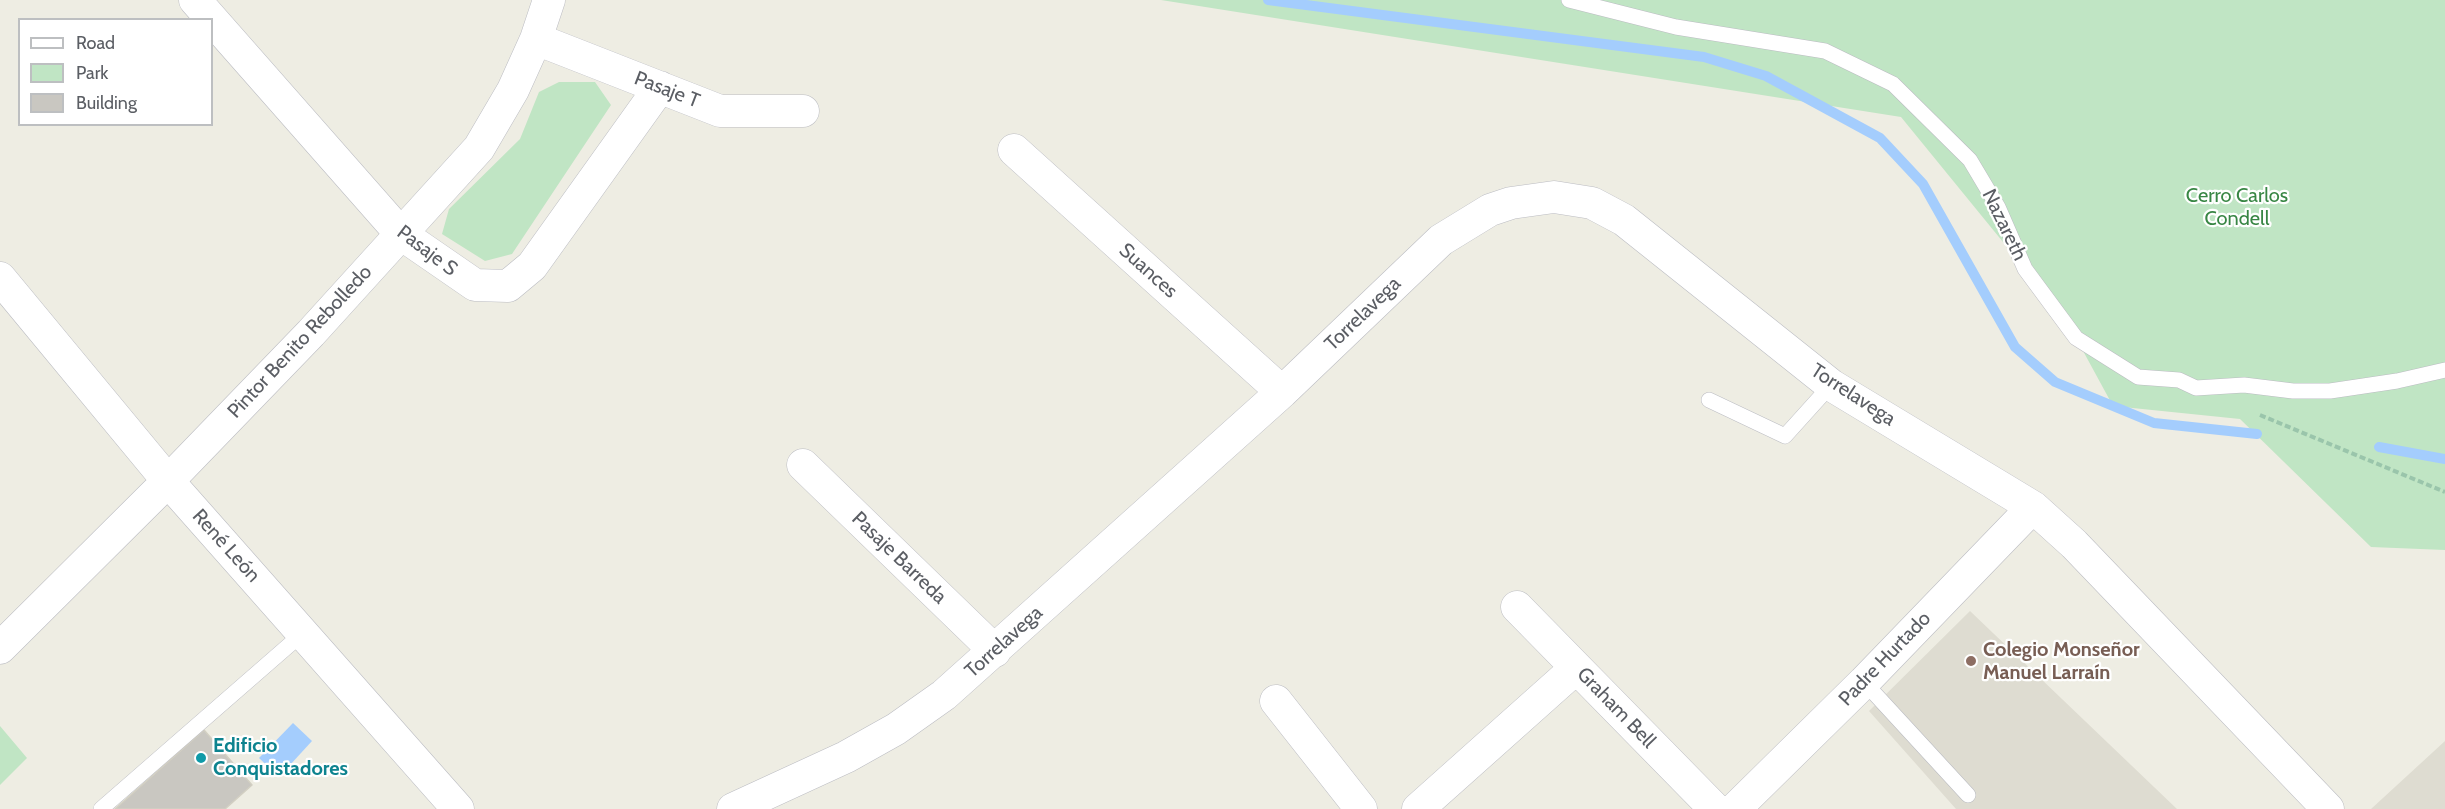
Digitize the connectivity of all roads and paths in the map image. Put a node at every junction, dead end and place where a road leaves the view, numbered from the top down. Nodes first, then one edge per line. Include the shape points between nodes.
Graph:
1 (195, 0) edge
2 (549, 0) edge
3 (1569, 0) edge
4 (211, 18) edge
5 (213, 20) edge
6 (536, 39) junction
7 (660, 87) junction
8 (803, 111) dead end
9 (1014, 150) dead end
10 (401, 234) junction
11 (0, 278) edge
12 (2445, 370) edge
13 (1832, 385) junction
14 (1282, 393) junction
15 (1709, 400) dead end
16 (2250, 410) dead end
17 (803, 465) dead end
18 (168, 481) junction
19 (2445, 492) edge
20 (2033, 507) junction
21 (1517, 607) dead end
22 (303, 633) junction
23 (0, 648) edge
24 (995, 651) junction
25 (1576, 668) junction
26 (1864, 682) junction
27 (1275, 701) dead end
28 (1968, 795) dead end
29 (101, 809) edge
30 (458, 809) edge
31 (733, 809) edge
32 (1361, 809) edge
33 (1418, 809) edge
34 (1715, 809) edge
35 (1735, 809) edge
36 (2328, 809) edge

1 - 4 street, Pasaje S
2 - 6 street, Pintor Benito Rebolledo
3 - 12 lane, Nazareth via 1676,27 1825,51 1893,84 1970,160 1998,207 2025,269 2076,338 2138,377 2178,380 2196,388 2244,385 2330,391
5 - 10 street, Pasaje S
6 - 7 street, Pasaje T
6 - 10 street, Pintor Benito Rebolledo via 513,90 479,148
7 - 8 street, Pasaje T via 720,111
7 - 10 street, Pasaje S via 532,266 508,286 475,285
9 - 14 street, Suances
10 - 18 street, Pintor Benito Rebolledo
11 - 18 street, René León
13 - 14 street, Torrelavega via 1624,220 1592,203 1554,197 1490,210 1441,240
13 - 15 lane via 1785,436
13 - 20 street, Torrelavega
14 - 24 street, Torrelavega
16 - 19 path
17 - 24 street, Pasaje Barreda
18 - 22 street, René León
18 - 23 street, Pintor Benito Rebolledo
20 - 26 street, Padre Hurtado
20 - 36 street, Torrelavega via 2074,544
21 - 25 street, Graham Bell
22 - 29 lane
22 - 30 street, René León
24 - 31 street, Torrelavega via 896,729 846,757
25 - 33 street
25 - 34 street, Graham Bell
26 - 28 lane
26 - 35 street, Padre Hurtado
27 - 32 street

